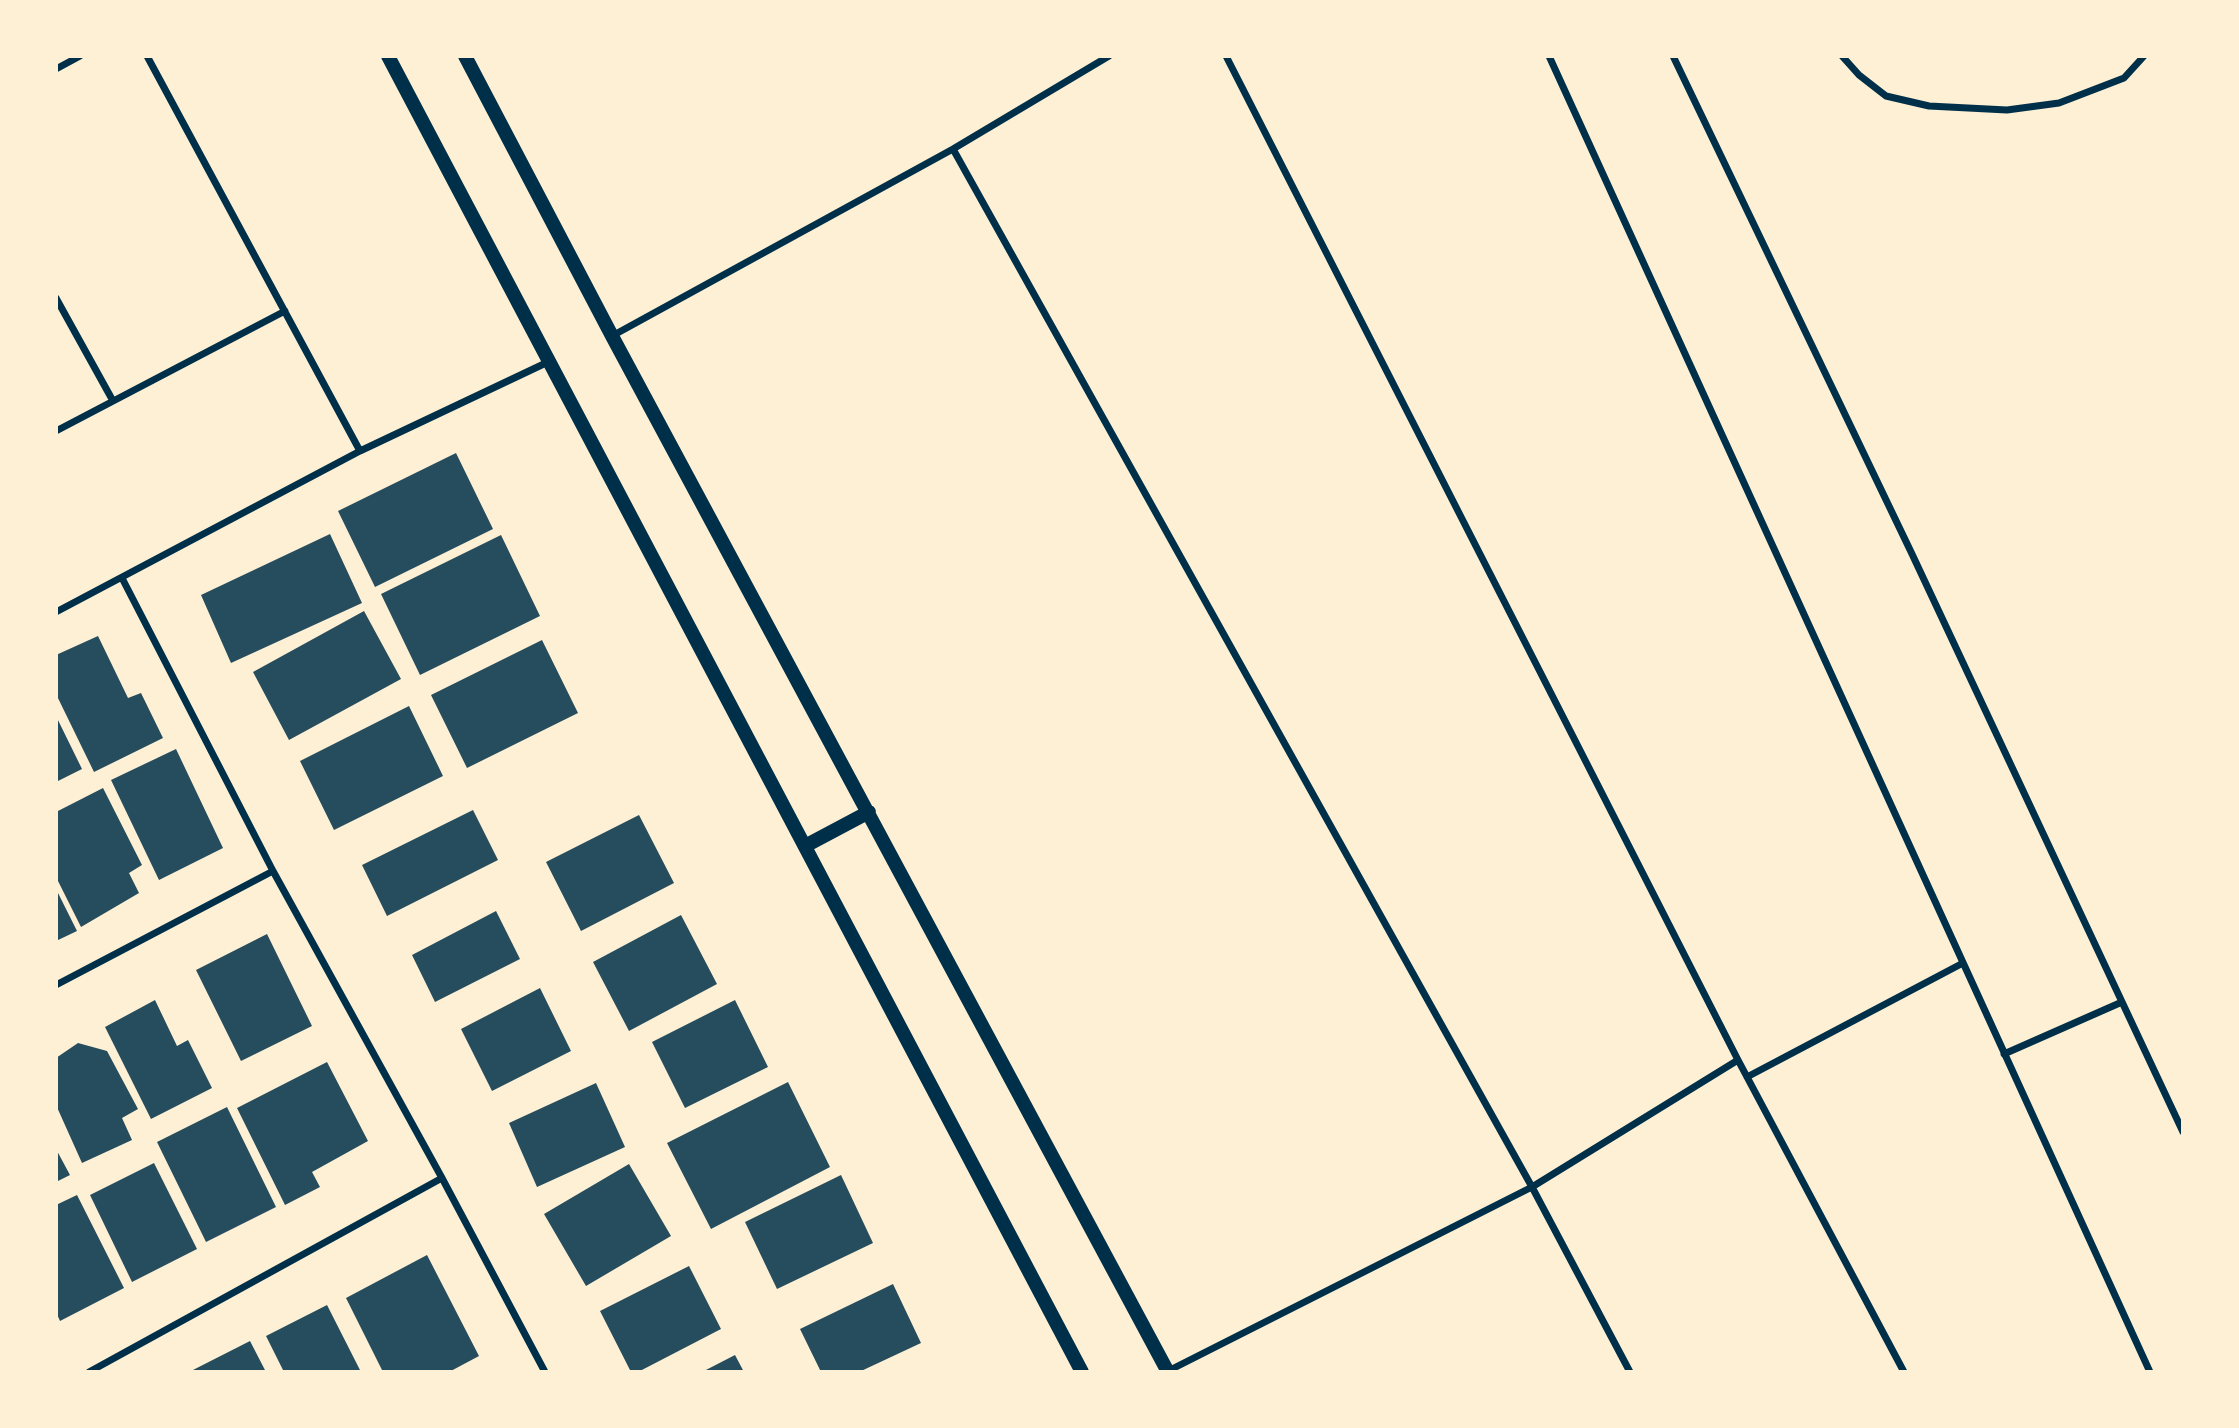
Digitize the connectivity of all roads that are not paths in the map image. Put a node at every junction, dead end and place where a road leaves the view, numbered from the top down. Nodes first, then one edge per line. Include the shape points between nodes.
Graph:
1 (80, 56) edge
2 (147, 56) edge
3 (388, 56) edge
4 (465, 56) edge
5 (1109, 56) edge
6 (1226, 56) edge
7 (1549, 56) edge
8 (1673, 56) edge
9 (1842, 56) edge
10 (2144, 56) edge
11 (56, 69) edge
12 (953, 149) junction
13 (56, 298) edge
14 (285, 311) junction
15 (612, 337) junction
16 (548, 362) junction
17 (113, 401) junction
18 (56, 431) edge
19 (360, 451) junction
20 (122, 578) junction
21 (56, 612) edge
22 (869, 812) junction
23 (805, 846) junction
24 (273, 871) junction
25 (1963, 963) junction
26 (56, 985) edge
27 (2122, 1002) junction
28 (2004, 1054) junction
29 (1738, 1060) junction
30 (1748, 1077) junction
31 (2183, 1132) edge
32 (442, 1178) junction
33 (1532, 1187) junction
34 (1168, 1371) edge
35 (89, 1372) edge
36 (545, 1372) edge
37 (1082, 1372) edge
38 (1630, 1372) edge
39 (1904, 1372) edge
40 (2150, 1372) edge

1 - 11 street
2 - 14 street
3 - 16 main road
4 - 15 main road
5 - 12 street
6 - 29 street
7 - 25 street
8 - 27 street
9 - 10 street via 1886,96 1928,106 2007,110 2059,103 2124,78
12 - 15 street
12 - 33 street
13 - 17 street
14 - 17 street
14 - 19 street
15 - 22 main road
16 - 19 street
16 - 23 main road
17 - 18 street
19 - 20 street
20 - 21 street
20 - 24 street
22 - 23 main road
22 - 34 main road
23 - 37 main road
24 - 26 street
24 - 32 street
25 - 28 street
25 - 30 street
27 - 28 street
27 - 31 street
28 - 40 street
29 - 30 street
29 - 33 street
30 - 39 street
32 - 35 street
32 - 36 street
33 - 34 street
33 - 38 street

